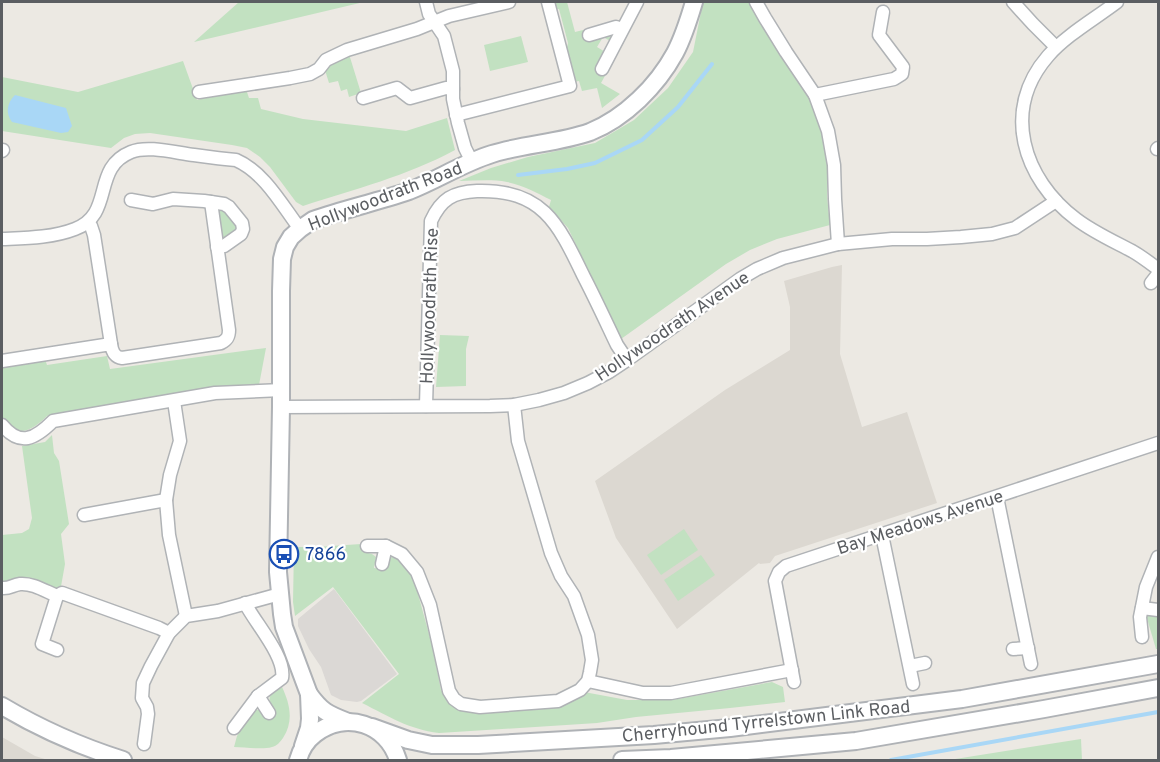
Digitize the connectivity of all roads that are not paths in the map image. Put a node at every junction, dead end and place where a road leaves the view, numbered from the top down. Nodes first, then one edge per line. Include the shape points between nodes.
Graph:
1 (426, 2) edge
2 (509, 2) edge
3 (548, 2) edge
4 (637, 2) edge
5 (694, 2) edge
6 (756, 2) edge
7 (1013, 2) edge
8 (1116, 2) edge
9 (883, 12) dead end
10 (434, 22) junction
11 (622, 30) junction
12 (589, 35) dead end
13 (1056, 47) junction
14 (602, 69) dead end
15 (453, 89) junction
16 (199, 92) dead end
17 (815, 95) junction
18 (363, 98) dead end
19 (456, 115) junction
20 (472, 162) junction
21 (130, 200) dead end
22 (1056, 201) junction
23 (211, 202) junction
24 (88, 222) junction
25 (300, 229) junction
26 (2, 239) edge
27 (838, 244) junction
28 (217, 247) junction
29 (1158, 269) edge
30 (111, 344) junction
31 (627, 360) junction
32 (2, 361) edge
33 (281, 398) junction
34 (174, 401) junction
35 (514, 405) junction
36 (426, 406) junction
37 (2, 425) edge
38 (1158, 442) edge
39 (997, 497) junction
40 (166, 500) junction
41 (84, 515) dead end
42 (882, 535) junction
43 (367, 546) dead end
44 (386, 546) junction
45 (1158, 556) edge
46 (382, 564) dead end
47 (2, 588) edge
48 (280, 594) junction
49 (57, 596) junction
50 (246, 603) junction
51 (1142, 608) junction
52 (1158, 610) edge
53 (186, 616) junction
54 (170, 633) junction
55 (1142, 637) dead end
56 (1028, 648) junction
57 (1014, 649) dead end
58 (57, 650) dead end
59 (925, 663) dead end
60 (1031, 664) dead end
61 (1158, 664) edge
62 (910, 666) junction
63 (588, 681) junction
64 (913, 684) dead end
65 (1158, 688) edge
66 (309, 694) junction
67 (258, 696) junction
68 (2, 706) edge
69 (268, 713) dead end
70 (348, 722) junction
71 (372, 727) junction
72 (234, 728) dead end
73 (144, 744) dead end
74 (297, 755) edge
75 (123, 760) edge
76 (398, 760) edge
77 (622, 760) edge

1 - 10 street
2 - 10 street
3 - 19 street via 570,86
4 - 11 street
5 - 20 street, Hollywoodrath Road via 674,53 656,80 622,114 588,132 513,148
6 - 17 street
7 - 13 street
8 - 13 street
9 - 17 street via 879,35 903,67 903,74
10 - 15 street via 444,36 453,71
10 - 16 street via 333,56 310,74
11 - 12 street via 616,27
11 - 14 street
13 - 22 street via 1035,75 1022,110 1029,159
15 - 18 street via 410,98 397,88
15 - 19 street
17 - 27 street via 828,131 834,165
19 - 20 street
20 - 25 street, Hollywoodrath Road via 409,190 313,220
21 - 23 street via 153,204 172,199
22 - 27 street, Hollywoodrath Avenue via 1015,228 992,234
22 - 29 street via 1075,219
23 - 28 street
23 - 28 street via 229,207 243,229 242,234
24 - 25 street via 100,203 111,166 132,151 147,148 245,164 264,181
24 - 26 street via 59,233
24 - 30 street via 94,235
25 - 33 street, Hollywoodrath Road via 285,247 282,259
27 - 31 street, Hollywoodrath Avenue via 757,269
28 - 30 street via 229,330 225,341 122,358 115,355
30 - 32 street
31 - 35 street, Hollywoodrath Avenue via 564,393
31 - 36 street, Hollywoodrath Rise via 567,243 543,210 508,193 467,191 444,201 431,221
33 - 34 street, Hollywoodrath Avenue via 215,393
33 - 36 street, Hollywoodrath Avenue
33 - 48 street, Hollywoodrath Road
34 - 37 street, Hollywoodrath Avenue via 53,421 39,434 26,439 10,434
34 - 40 street via 180,441
35 - 36 street, Hollywoodrath Avenue
35 - 63 street via 518,441 551,553 574,596 588,635 592,660
38 - 39 street, Bay Meadows Avenue
39 - 42 street, Bay Meadows Avenue
39 - 56 street
40 - 41 street
40 - 53 street
42 - 62 street
42 - 63 street, Bay Meadows Avenue via 786,566 779,572 775,581 793,676 671,693 643,693
43 - 44 street
44 - 46 street
44 - 63 street via 402,554 417,572 430,605 449,692 461,704 480,707 558,701 580,690
45 - 51 street
47 - 49 street via 26,584
48 - 50 street
48 - 66 street, Hollywoodrath Road via 284,627
49 - 54 street via 62,593
49 - 58 street via 42,644
50 - 53 street
50 - 67 street via 283,671 282,678
51 - 52 street
51 - 55 street
53 - 54 street
54 - 73 street via 143,683 142,698 148,714
56 - 57 street
56 - 60 street
59 - 62 street
61 - 71 street, Cherryhound Tyrrelstown Link Road via 962,699 654,735 432,745
62 - 64 street
65 - 77 street, Cherryhound Tyrrelstown Link Road via 856,741
66 - 70 street, Hollywoodrath Road via 326,713
66 - 74 street, Hollywoodrath Road via 309,728
67 - 69 street
67 - 72 street
68 - 75 street via 26,720
70 - 71 street, Cherryhound Tyrrelstown Link Road
70 - 74 street via 323,728
71 - 76 street via 386,737

